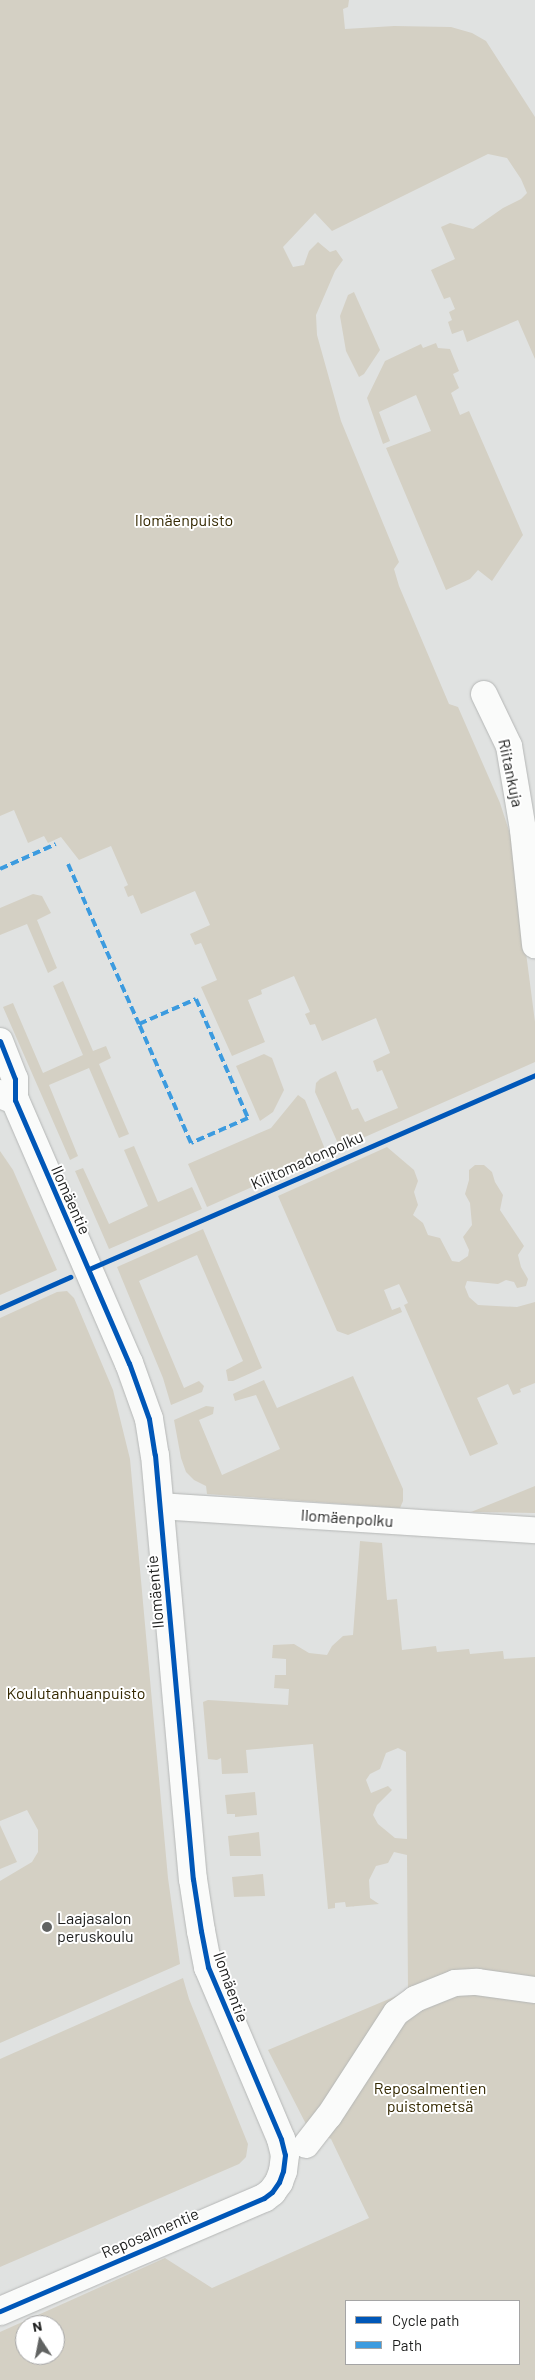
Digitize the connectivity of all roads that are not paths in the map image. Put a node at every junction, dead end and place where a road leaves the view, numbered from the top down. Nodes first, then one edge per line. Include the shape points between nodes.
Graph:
1 (484, 694) dead end
2 (535, 946) edge
3 (0, 1040) edge
4 (7, 1097) edge
5 (160, 1506) junction
6 (535, 1530) edge
7 (535, 1990) edge
8 (296, 2150) junction
9 (0, 2311) edge

1 - 2 street, Riitankuja via 509,746 523,830
3 - 4 street, Ilomäentie via 15,1079
4 - 5 street, Ilomäentie via 140,1390 149,1419
5 - 6 street, Ilomäenpolku
5 - 8 street, Ilomäentie via 193,1879 208,1968
7 - 8 street, Reposalmentie via 477,1982 455,1983 415,1999 396,2013 329,2116
8 - 9 street, Reposalmentie via 279,2182 264,2198

